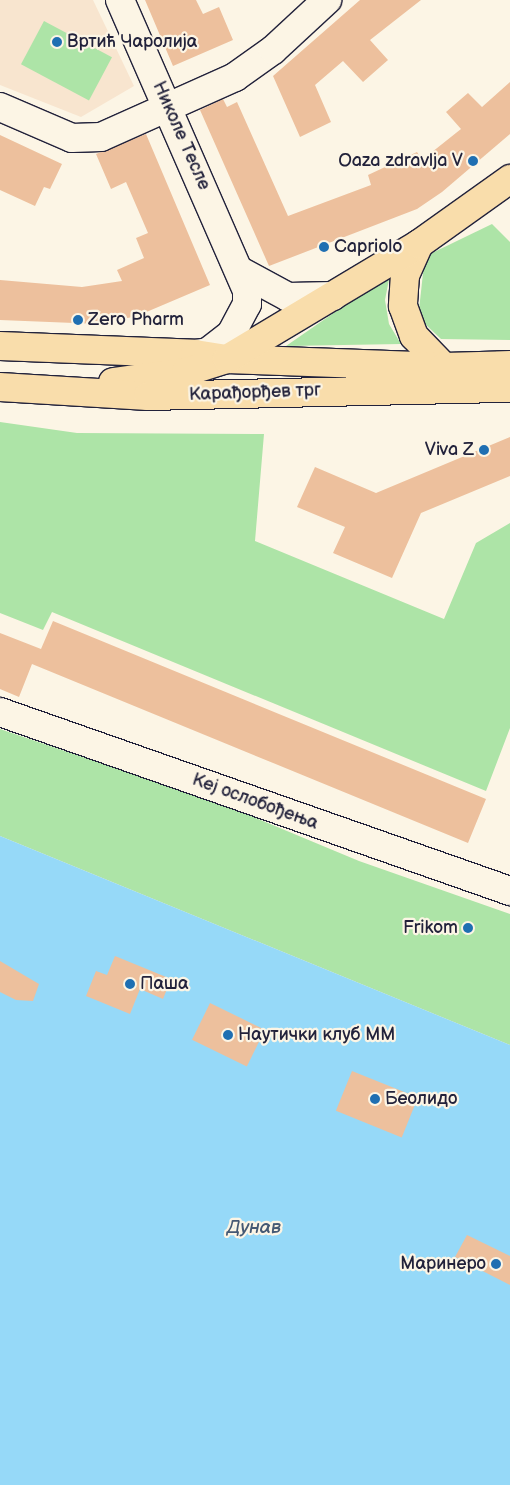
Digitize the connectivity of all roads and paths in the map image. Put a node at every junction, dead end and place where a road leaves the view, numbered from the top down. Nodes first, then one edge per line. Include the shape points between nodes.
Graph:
1 (120, 0) edge
2 (327, 0) edge
3 (0, 108) edge
4 (168, 109) junction
5 (510, 179) edge
6 (419, 244) junction
7 (242, 272) junction
8 (333, 296) junction
9 (0, 346) edge
10 (196, 354) junction
11 (227, 359) junction
12 (510, 366) edge
13 (444, 367) junction
14 (0, 387) edge
15 (510, 388) edge
16 (78, 392) junction
17 (0, 712) edge
18 (510, 891) edge

1 - 4 street, Николе Тесле
2 - 4 street via 273,50 235,77
3 - 4 street via 72,138 101,137
4 - 7 street, Николе Тесле
5 - 6 main road, Карађорђев трг
6 - 8 main road, Карађорђев трг
6 - 13 main road via 405,275 406,318 414,336
7 - 8 street via 288,297
7 - 10 street, Николе Тесле via 247,304 237,326 222,343
8 - 11 main road, Карађорђев трг
9 - 10 main road, Карађорђев трг
10 - 11 main road, Карађорђев трг
11 - 13 main road, Карађорђев трг
11 - 16 main road via 186,372 116,382
12 - 13 main road, Карађорђев трг
14 - 16 main road, Карађорђев трг
15 - 16 main road, Карађорђев трг via 193,396
17 - 18 street, Кеј ослобођења

